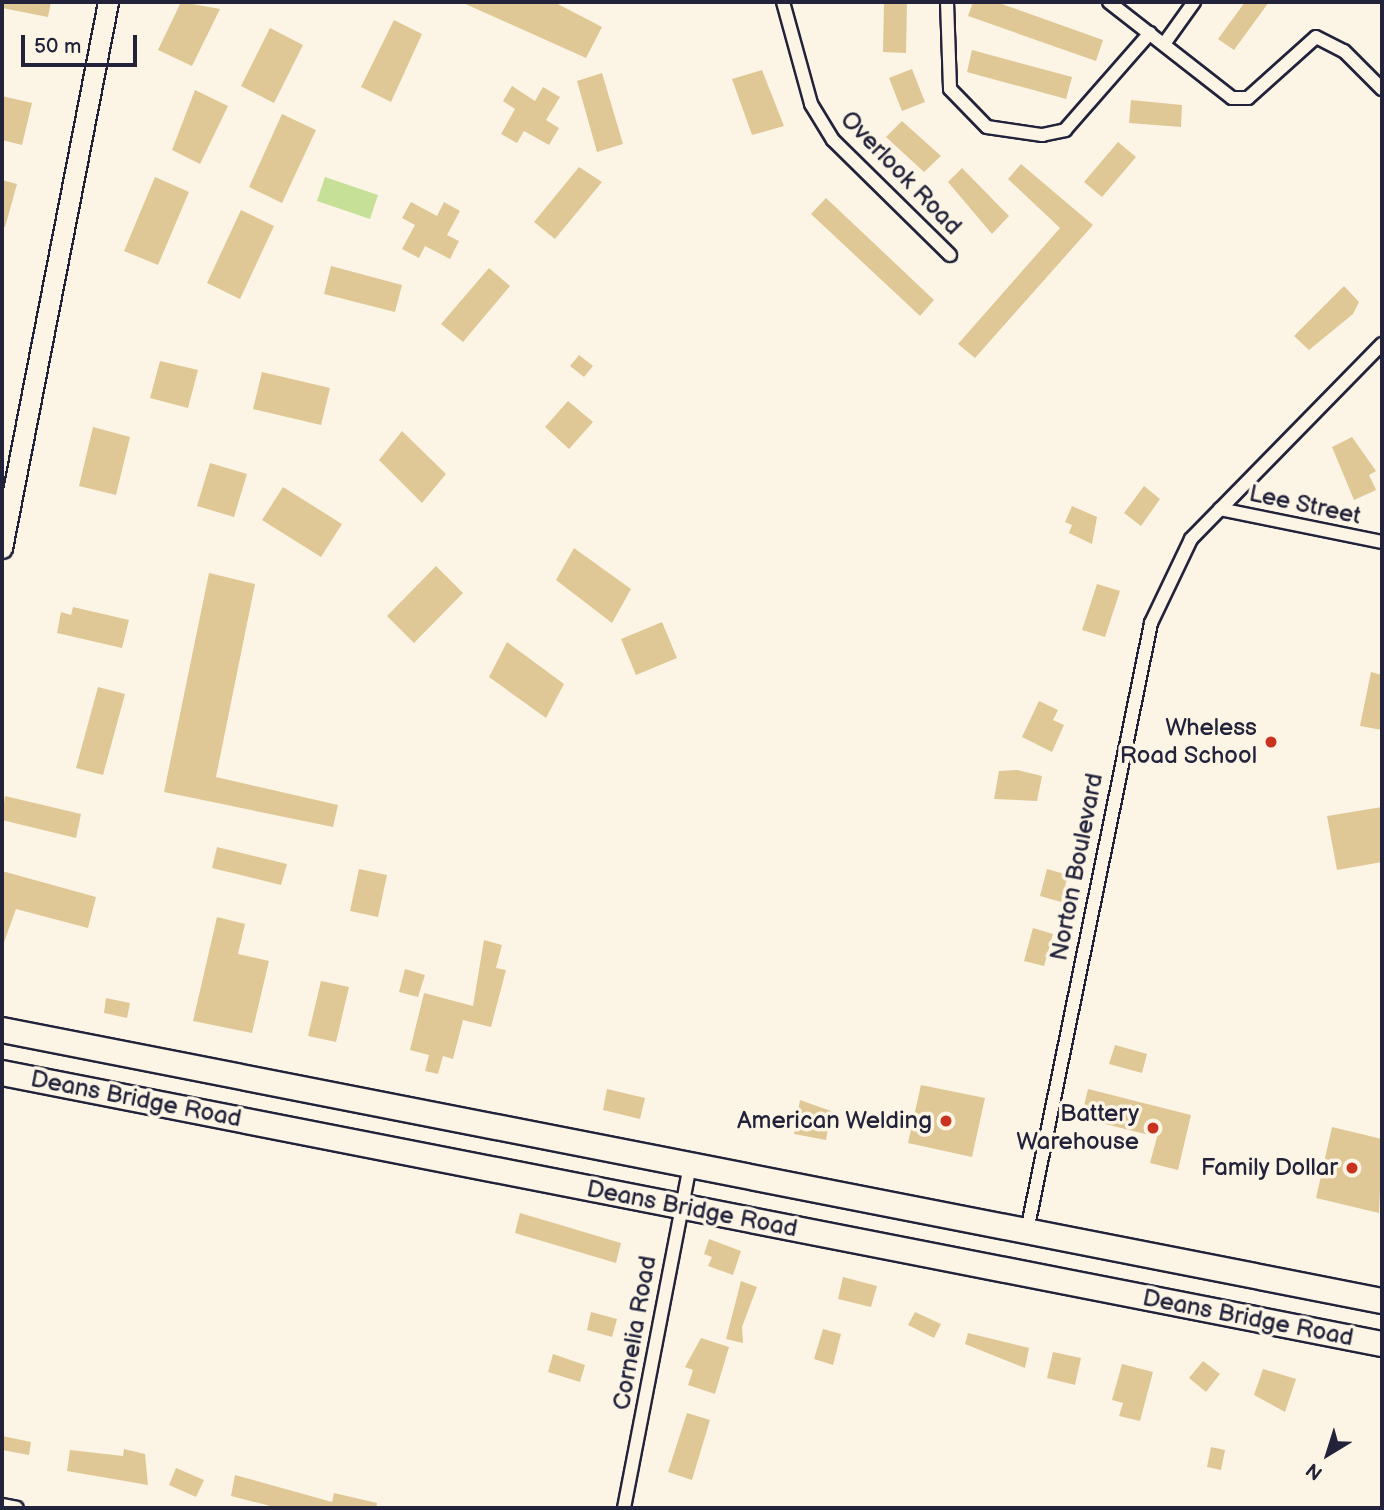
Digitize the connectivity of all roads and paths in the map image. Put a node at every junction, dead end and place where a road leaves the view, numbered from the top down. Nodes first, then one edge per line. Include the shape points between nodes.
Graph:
1 (108, 2) edge
2 (783, 2) edge
3 (947, 2) edge
4 (1112, 2) edge
5 (1194, 2) edge
6 (1150, 33) junction
7 (1164, 44) junction
8 (1382, 89) edge
9 (950, 255) dead end
10 (1382, 344) edge
11 (1220, 509) junction
12 (1382, 542) edge
13 (2, 548) edge
14 (2, 1030) edge
15 (2, 1073) edge
16 (690, 1166) junction
17 (680, 1207) junction
18 (1027, 1231) junction
19 (1382, 1301) edge
20 (1382, 1344) edge
21 (2, 1505) edge
22 (17, 1508) edge
23 (624, 1508) edge

1 - 13 street
2 - 9 street, Overlook Road via 811,104 833,140
3 - 6 street via 950,89 987,127 1042,135 1065,130
4 - 6 street
5 - 7 street
6 - 7 street
7 - 8 street via 1240,100 1316,37 1344,51
10 - 11 street, Norton Boulevard
11 - 12 street, Lee Street
11 - 18 street, Norton Boulevard via 1191,540 1151,623
14 - 16 highway, Deans Bridge Road
15 - 17 highway, Deans Bridge Road
16 - 17 street, Cornelia Road
16 - 18 highway, Deans Bridge Road
17 - 20 highway, Deans Bridge Road
17 - 23 street, Cornelia Road
18 - 19 highway, Deans Bridge Road
21 - 22 street

